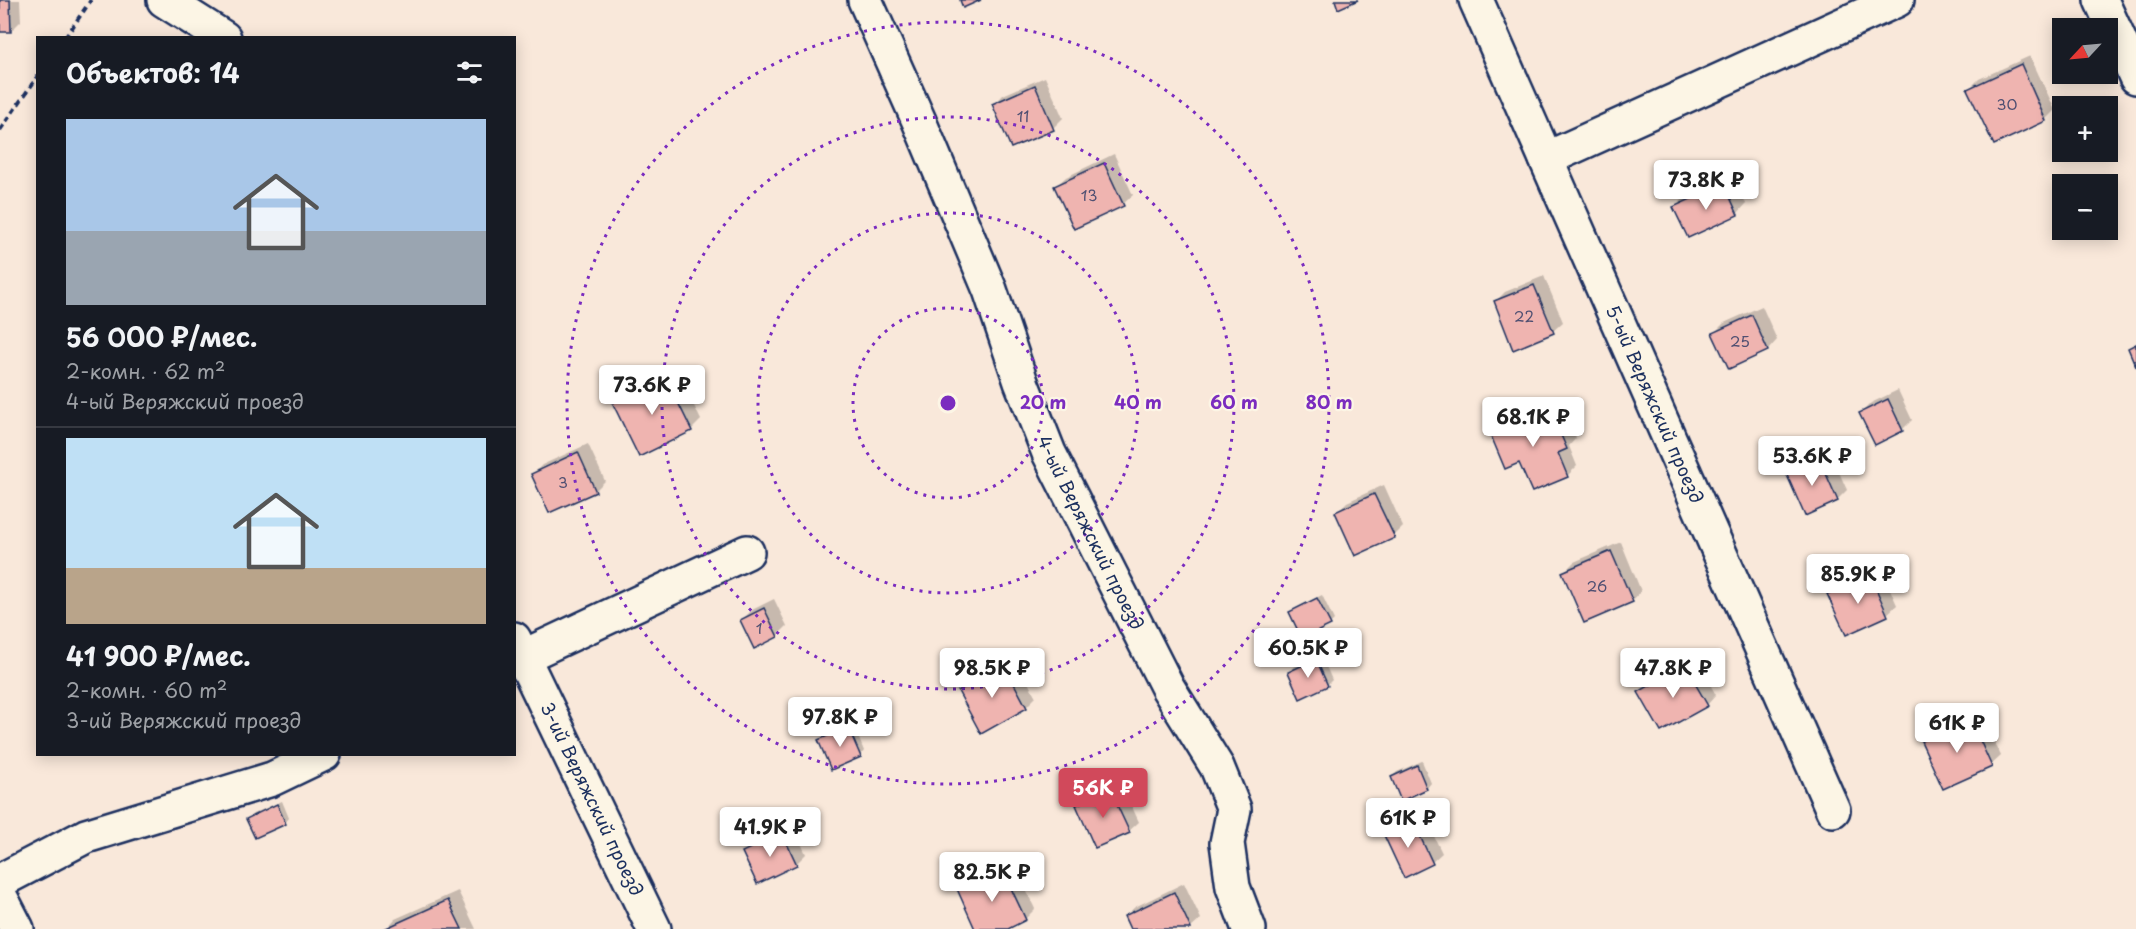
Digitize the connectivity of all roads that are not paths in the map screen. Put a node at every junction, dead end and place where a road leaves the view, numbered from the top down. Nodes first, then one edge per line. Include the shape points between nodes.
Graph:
1 (164, 0) edge
2 (865, 0) edge
3 (1476, 0) edge
4 (1897, 0) edge
5 (2101, 0) edge
6 (221, 36) edge
7 (2136, 77) edge
8 (1546, 159) junction
9 (747, 552) dead end
10 (517, 652) edge
11 (320, 756) edge
12 (1833, 810) dead end
13 (0, 881) edge
14 (0, 896) edge
15 (16, 929) edge
16 (654, 929) edge
17 (1249, 929) edge

1 - 6 street
2 - 17 street, 4-ый Веряжский проезд via 990,290 1049,453 1168,688 1217,767 1234,809 1227,843 1233,887
3 - 8 street, 5-ый Веряжский проезд
4 - 8 street
5 - 7 street
8 - 12 street, 5-ый Веряжский проезд
9 - 10 street
10 - 16 street, 3-ий Веряжский проезд
11 - 13 street via 272,779 86,836
14 - 15 street

